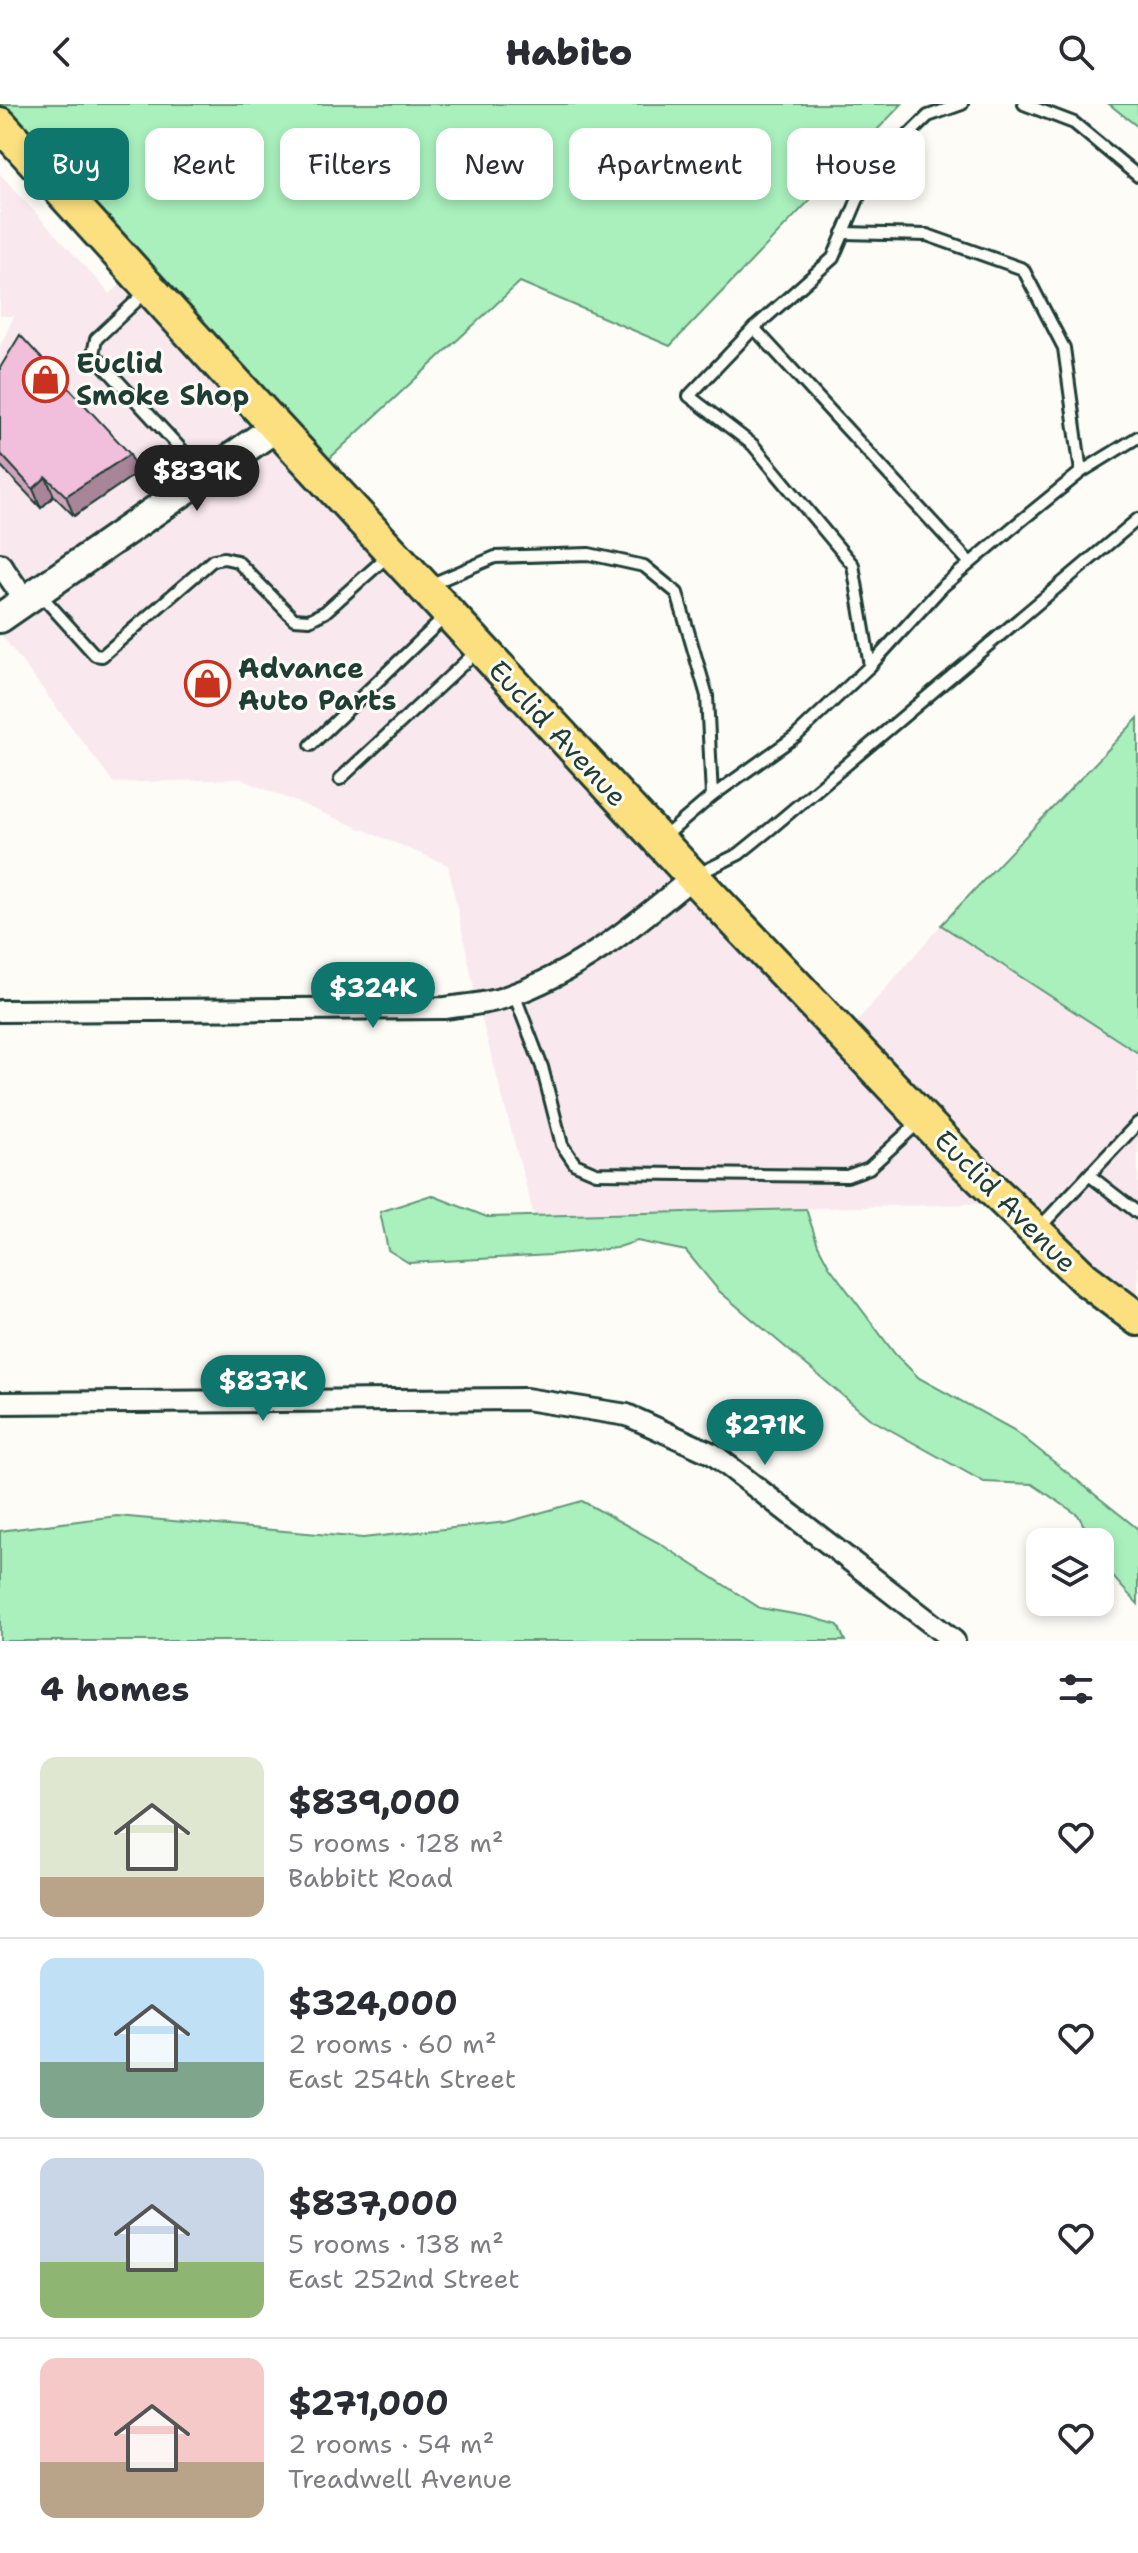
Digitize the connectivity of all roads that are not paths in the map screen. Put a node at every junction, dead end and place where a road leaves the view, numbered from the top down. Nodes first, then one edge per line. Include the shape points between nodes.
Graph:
1 (962, 104) edge
2 (1024, 104) edge
3 (0, 124) edge
4 (1138, 176) edge
5 (843, 233) junction
6 (149, 289) junction
7 (754, 328) junction
8 (276, 427) junction
9 (1138, 437) edge
10 (1081, 472) junction
11 (205, 476) junction
12 (1138, 519) edge
13 (392, 553) junction
14 (970, 563) junction
15 (0, 564) edge
16 (424, 587) junction
17 (32, 596) junction
18 (448, 613) junction
19 (0, 618) edge
20 (480, 648) junction
21 (870, 666) junction
22 (311, 745) dead end
23 (340, 779) dead end
24 (712, 796) junction
25 (660, 841) junction
26 (693, 877) junction
27 (514, 994) junction
28 (0, 1011) edge
29 (923, 1118) junction
30 (1138, 1123) edge
31 (1089, 1175) junction
32 (1138, 1213) edge
33 (1036, 1232) junction
34 (1138, 1319) edge
35 (0, 1403) edge
36 (954, 1641) edge

1 - 5 lane via 928,116 868,175
2 - 4 lane via 1074,123
3 - 6 main road, Euclid Avenue
5 - 7 lane via 833,258
5 - 10 lane via 927,235 1023,269 1064,348
6 - 8 main road, Euclid Avenue
6 - 11 lane via 96,339 93,354
7 - 14 lane
7 - 21 lane via 689,396 753,445 853,565
8 - 11 main road
8 - 13 main road, Euclid Avenue
9 - 10 lane
10 - 14 lane
11 - 17 main road
12 - 26 lane via 739,854
13 - 16 main road, Euclid Avenue
13 - 17 lane via 309,620 294,619 237,561 213,560 102,656
14 - 21 lane
15 - 17 street
16 - 18 main road, Euclid Avenue
16 - 24 lane via 495,557 589,554 644,566 677,593 686,622 707,696
17 - 19 main road
18 - 20 main road, Euclid Avenue
18 - 22 lane
20 - 23 lane
20 - 25 main road, Euclid Avenue
21 - 24 lane via 796,736
24 - 25 lane
25 - 26 main road, Euclid Avenue
26 - 27 street via 632,929
26 - 29 main road, Euclid Avenue
27 - 28 street via 445,1008
27 - 29 lane via 542,1067 562,1145 575,1164 596,1173 847,1176 869,1168
29 - 33 main road, Euclid Avenue
30 - 31 lane
31 - 32 lane
31 - 33 lane
33 - 34 main road, Euclid Avenue
35 - 36 street via 526,1399 627,1415 713,1454

